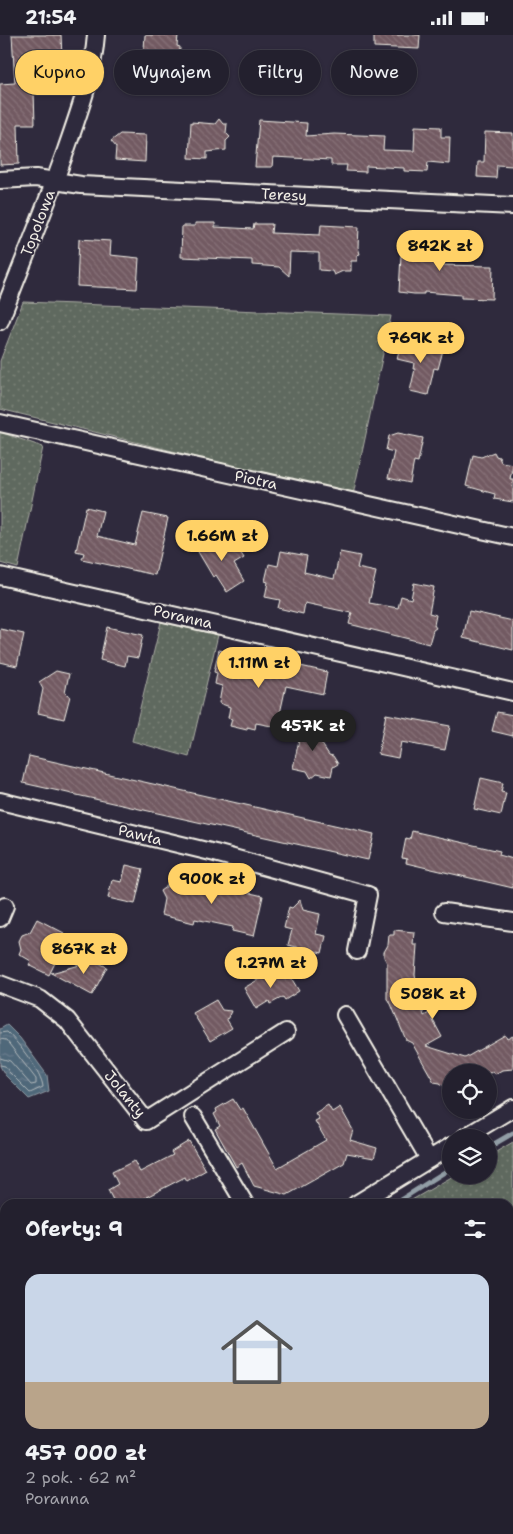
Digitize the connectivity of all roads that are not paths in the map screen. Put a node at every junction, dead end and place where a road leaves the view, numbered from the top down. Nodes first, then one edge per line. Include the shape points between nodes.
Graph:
1 (96, 35) edge
2 (0, 181) edge
3 (55, 181) junction
4 (513, 206) edge
5 (0, 321) edge
6 (0, 423) edge
7 (513, 537) edge
8 (0, 575) edge
9 (513, 692) edge
10 (0, 801) edge
11 (444, 912) dead end
12 (513, 922) edge
13 (357, 951) dead end
14 (0, 984) edge
15 (345, 1015) dead end
16 (286, 1032) dead end
17 (513, 1108) edge
18 (193, 1117) dead end
19 (478, 1129) edge
20 (442, 1151) edge
21 (429, 1159) junction
22 (242, 1199) edge
23 (364, 1199) edge

1 - 3 street, Topolowa via 84,97
2 - 3 street, Topolowa via 36,178
3 - 4 street, Teresy via 81,185
3 - 5 street, Topolowa
6 - 7 street, Piotra
8 - 9 street, Poranna
10 - 13 street, Pawła via 215,853 368,895
11 - 12 street
14 - 16 street, Jolanty via 40,999 66,1020 146,1121
15 - 21 street
17 - 19 street
18 - 22 street
20 - 21 street
21 - 23 street

